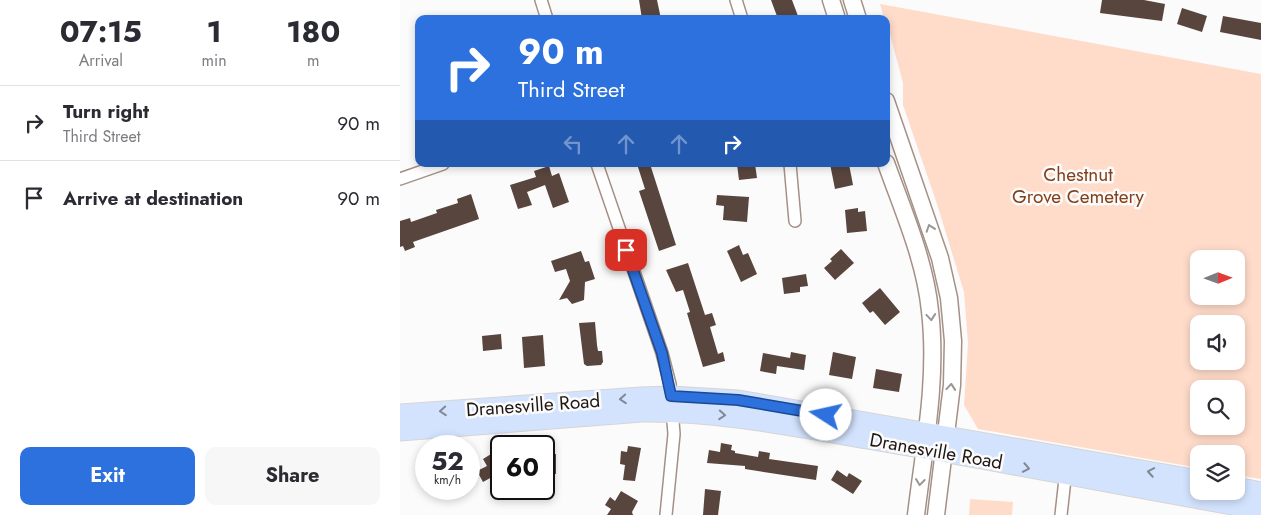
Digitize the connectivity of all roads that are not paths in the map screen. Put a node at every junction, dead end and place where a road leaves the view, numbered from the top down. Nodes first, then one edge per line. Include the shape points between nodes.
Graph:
1 (540, 0) edge
2 (736, 0) edge
3 (831, 0) edge
4 (852, 0) edge
5 (546, 15) edge
6 (741, 15) edge
7 (836, 15) edge
8 (857, 15) edge
9 (890, 113) edge
10 (434, 167) edge
11 (598, 167) edge
12 (790, 167) edge
13 (887, 167) edge
14 (400, 179) edge
15 (795, 221) dead end
16 (672, 404) junction
17 (400, 414) edge
18 (400, 431) edge
19 (925, 440) junction
20 (945, 444) junction
21 (1066, 467) junction
22 (1190, 479) edge
23 (1245, 489) edge
24 (1261, 492) edge
25 (1261, 510) edge
26 (666, 515) edge
27 (916, 515) edge
28 (936, 515) edge
29 (1060, 515) edge

1 - 5 street
2 - 6 street
3 - 7 main road
4 - 8 main road
20 -> 9 main road via 953,364 949,298 940,258
10 - 14 street
11 - 16 street via 662,353
12 - 15 street
13 -> 19 main road via 916,248 930,310 933,364
16 -> 17 main road, Dranesville Road
16 - 18 main road, Dranesville Road via 624,413
16 - 19 main road, Dranesville Road via 733,416
16 - 26 street via 674,434
19 - 20 main road, Dranesville Road
19 -> 27 main road
20 - 21 main road, Dranesville Road
20 - 28 main road
22 -> 21 main road, Dranesville Road
21 - 25 main road, Dranesville Road
21 - 29 street
23 - 24 main road

